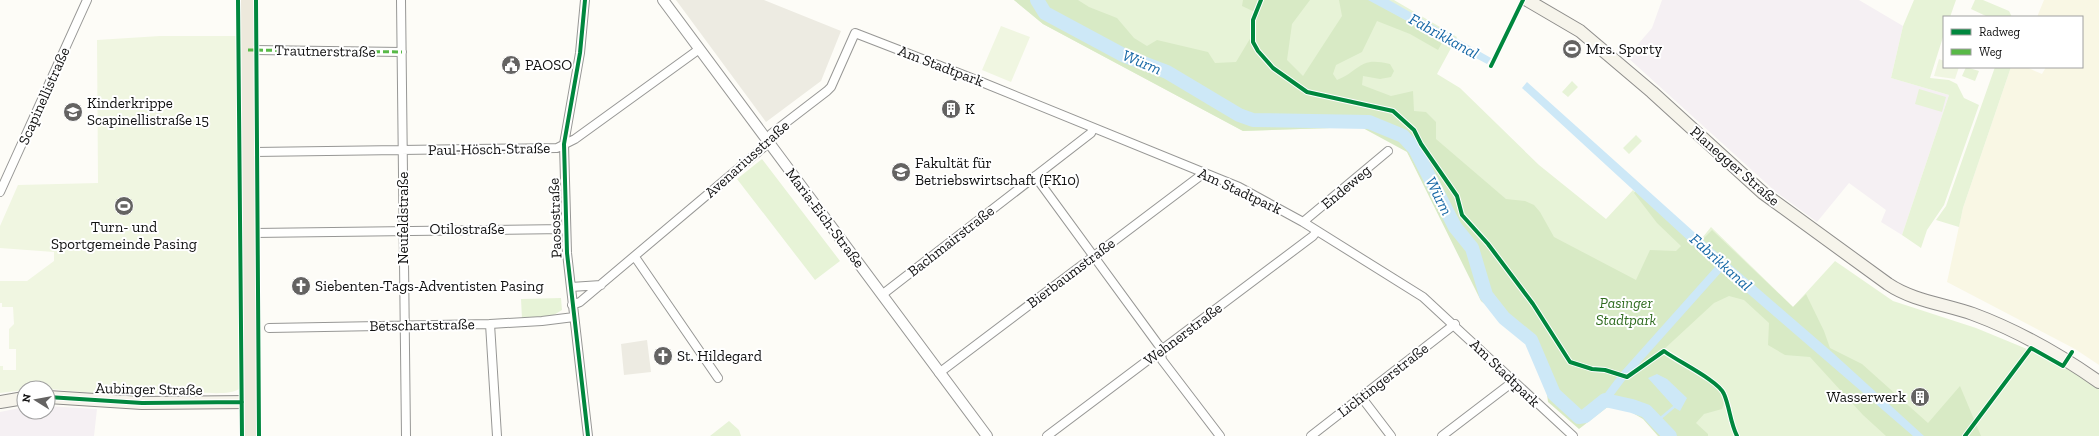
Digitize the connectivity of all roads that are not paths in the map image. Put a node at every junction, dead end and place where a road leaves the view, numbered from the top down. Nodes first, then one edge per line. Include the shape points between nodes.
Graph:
1 (87, 0) edge
2 (247, 0) edge
3 (401, 0) edge
4 (585, 0) edge
5 (663, 0) edge
6 (1527, 0) edge
7 (855, 33) joint
8 (248, 50) junction
9 (698, 50) junction
10 (402, 52) junction
11 (1093, 129) junction
12 (768, 142) junction
13 (564, 144) junction
14 (402, 150) junction
15 (1388, 151) dead end
16 (249, 152) junction
17 (4, 173) edge
18 (1204, 173) junction
19 (1034, 176) junction
20 (0, 192) edge
21 (1303, 222) junction
22 (403, 229) junction
23 (566, 229) junction
24 (1317, 231) junction
25 (249, 233) junction
26 (635, 257) junction
27 (1093, 257) junction
28 (601, 285) junction
29 (571, 287) junction
30 (883, 294) junction
31 (572, 305) junction
32 (574, 317) junction
33 (490, 324) junction
34 (1455, 324) junction
35 (404, 325) junction
36 (269, 328) dead end
37 (1161, 352) junction
38 (939, 373) junction
39 (718, 378) dead end
40 (1514, 381) junction
41 (2099, 382) edge
42 (56, 398) edge
43 (1362, 398) junction
44 (16, 399) edge
45 (0, 402) edge
46 (250, 402) junction
47 (250, 436) edge
48 (406, 436) edge
49 (497, 436) edge
50 (588, 436) edge
51 (987, 436) edge
52 (1047, 436) edge
53 (1220, 436) edge
54 (1311, 436) edge
55 (1391, 436) edge
56 (1442, 436) edge
57 (1573, 436) edge

1 - 17 street, Scapinellistraße
2 - 8 main road
3 - 10 street, Neufeldstraße
4 - 13 street, Paosostraße via 580,53
5 - 9 street, Maria-Eich-Straße
6 - 41 main road, Planegger Straße via 1580,31 1652,92 1763,193 1878,277 1908,294 1958,309 2036,341
7 - 11 street, Am Stadtpark via 978,80
7 - 12 street, Avenariusstraße via 831,87 771,134
8 - 10 street, Trautnerstraße
8 - 16 main road
9 - 12 street, Maria-Eich-Straße
9 - 13 street, Paul-Hösch-Straße via 575,139
10 - 14 street, Neufeldstraße
11 - 18 street, Am Stadtpark
11 - 19 street, Bachmairstraße
12 - 26 street, Avenariusstraße
12 - 30 street, Maria-Eich-Straße
13 - 14 street, Paul-Hösch-Straße via 557,148
13 - 23 street, Paosostraße
14 - 16 street, Paul-Hösch-Straße
14 - 22 street, Neufeldstraße
15 - 21 street, Endeweg
16 - 25 main road
17 - 20 street, Scapinellistraße
18 - 21 street, Am Stadtpark via 1245,190
18 - 27 street, Bierbaumstraße
19 - 27 street
19 - 30 street, Bachmairstraße
21 - 24 street, Am Stadtpark
22 - 23 street, Otilostraße
22 - 25 street, Otilostraße
22 - 35 street, Neufeldstraße
23 - 29 street, Paosostraße
24 - 34 street, Am Stadtpark via 1423,297
24 - 37 street, Wehnerstraße
25 - 46 main road
26 - 28 street, Avenariusstraße
26 - 39 street
27 - 37 street via 1160,347
27 - 38 street, Bierbaumstraße
28 - 29 street
28 - 31 street, Avenariusstraße via 580,302
29 - 31 street, Paosostraße
30 - 38 street, Maria-Eich-Straße
31 - 32 street, Paosostraße
32 - 33 street, Betschartstraße
32 - 50 street, Paosostraße
33 - 35 street, Betschartstraße
33 - 49 street
34 - 40 street, Am Stadtpark
34 - 43 street, Lichtingerstraße
35 - 36 street, Betschartstraße
35 - 48 street, Neufeldstraße
37 - 52 street, Wehnerstraße
37 - 53 street via 1162,360
38 - 51 street, Maria-Eich-Straße
40 - 56 street
40 - 57 street, Am Stadtpark
42 - 46 main road, Aubinger Straße via 130,403
43 - 54 street, Lichtingerstraße
43 - 55 street
44 - 45 main road
46 - 47 main road

